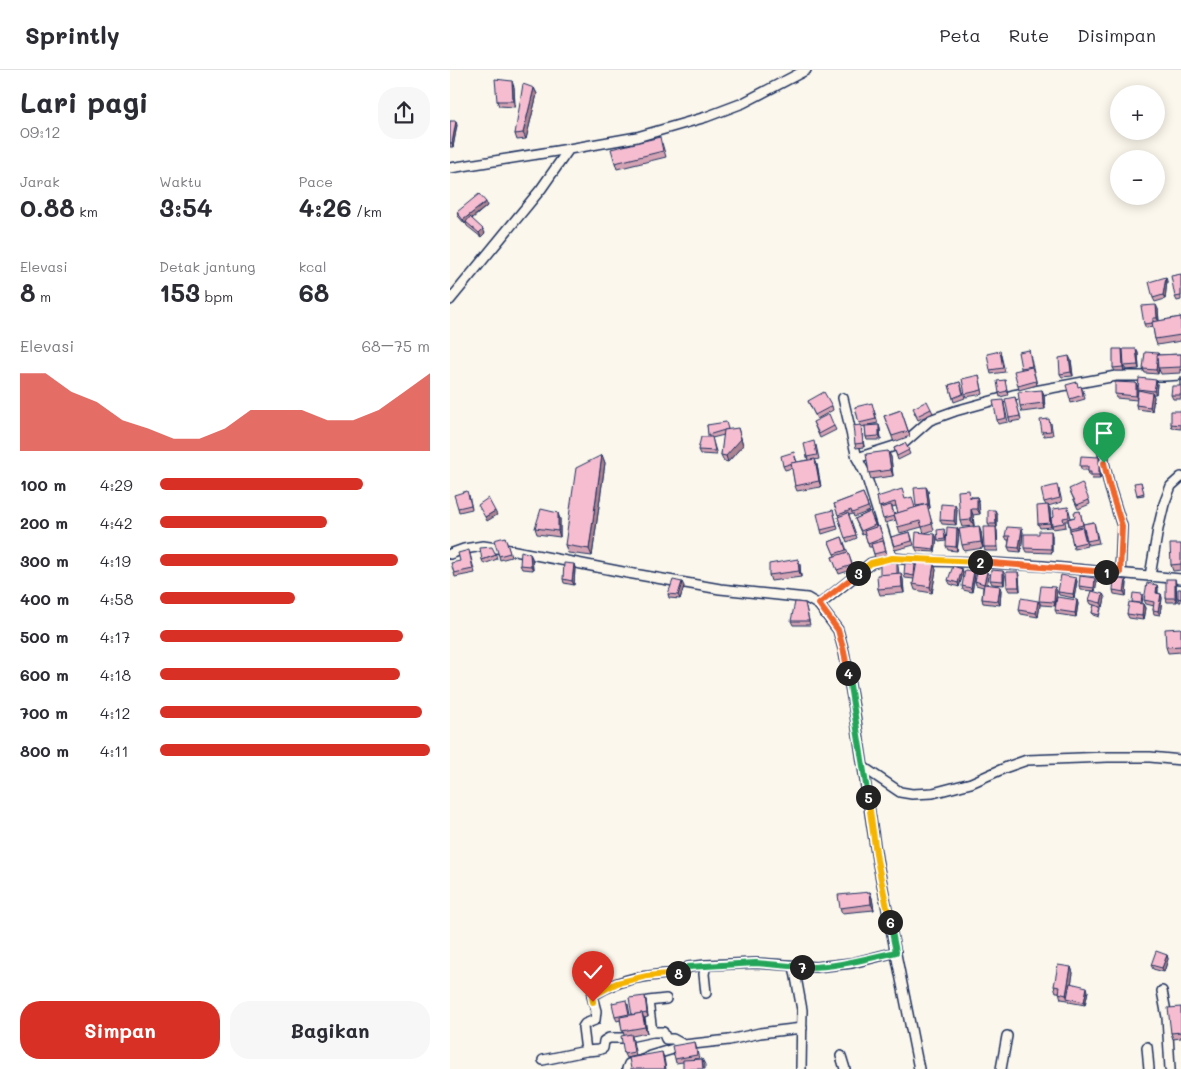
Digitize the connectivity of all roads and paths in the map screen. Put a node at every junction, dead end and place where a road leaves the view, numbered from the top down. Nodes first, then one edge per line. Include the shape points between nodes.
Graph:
1 (806, 70) edge
2 (569, 149) junction
3 (450, 168) edge
4 (450, 300) edge
5 (1181, 375) edge
6 (843, 398) dead end
7 (1103, 449) dead end
8 (857, 458) junction
9 (1181, 477) edge
10 (450, 554) edge
11 (892, 558) junction
12 (1120, 573) junction
13 (1150, 576) junction
14 (1181, 579) edge
15 (819, 604) junction
16 (1181, 760) edge
17 (863, 767) junction
18 (896, 952) junction
19 (706, 965) junction
20 (794, 966) junction
21 (1162, 991) dead end
22 (706, 993) dead end
23 (666, 999) dead end
24 (802, 1028) junction
25 (652, 1032) junction
26 (1007, 1036) dead end
27 (684, 1045) junction
28 (1147, 1047) dead end
29 (586, 1051) junction
30 (841, 1056) dead end
31 (543, 1060) dead end
32 (627, 1069) edge
33 (801, 1069) edge
34 (845, 1069) edge
35 (919, 1069) edge
36 (1001, 1069) edge
37 (1149, 1069) edge
38 (1170, 1069) edge

1 - 2 street via 743,103 706,117 637,137
2 - 3 street
2 - 4 street via 541,189
5 - 8 street via 1116,376 1013,395 930,420 904,443
6 - 8 street
7 - 12 street via 1110,488 1122,526
8 - 11 street via 866,475
9 - 13 street via 1171,486 1164,504
10 - 15 street via 483,546 720,589 807,598
11 - 12 street
11 - 15 street via 871,563
12 - 13 street
13 - 14 street
15 - 17 street via 838,630 844,652
16 - 17 street via 1125,757 1027,760 971,783 912,794 900,792
17 - 18 street via 877,860
18 - 20 street via 852,963
18 - 35 street
19 - 20 street via 756,963
19 - 22 street
19 - 29 street via 617,983 592,996 596,1011 595,1020 583,1027
20 - 24 street
21 - 38 street
23 - 25 street via 648,1001
24 - 27 street
24 - 33 street
25 - 27 street via 663,1032 666,1039
25 - 29 street via 606,1039 601,1049
26 - 36 street
27 - 32 street via 629,1064
28 - 37 street
29 - 31 street
30 - 34 street

